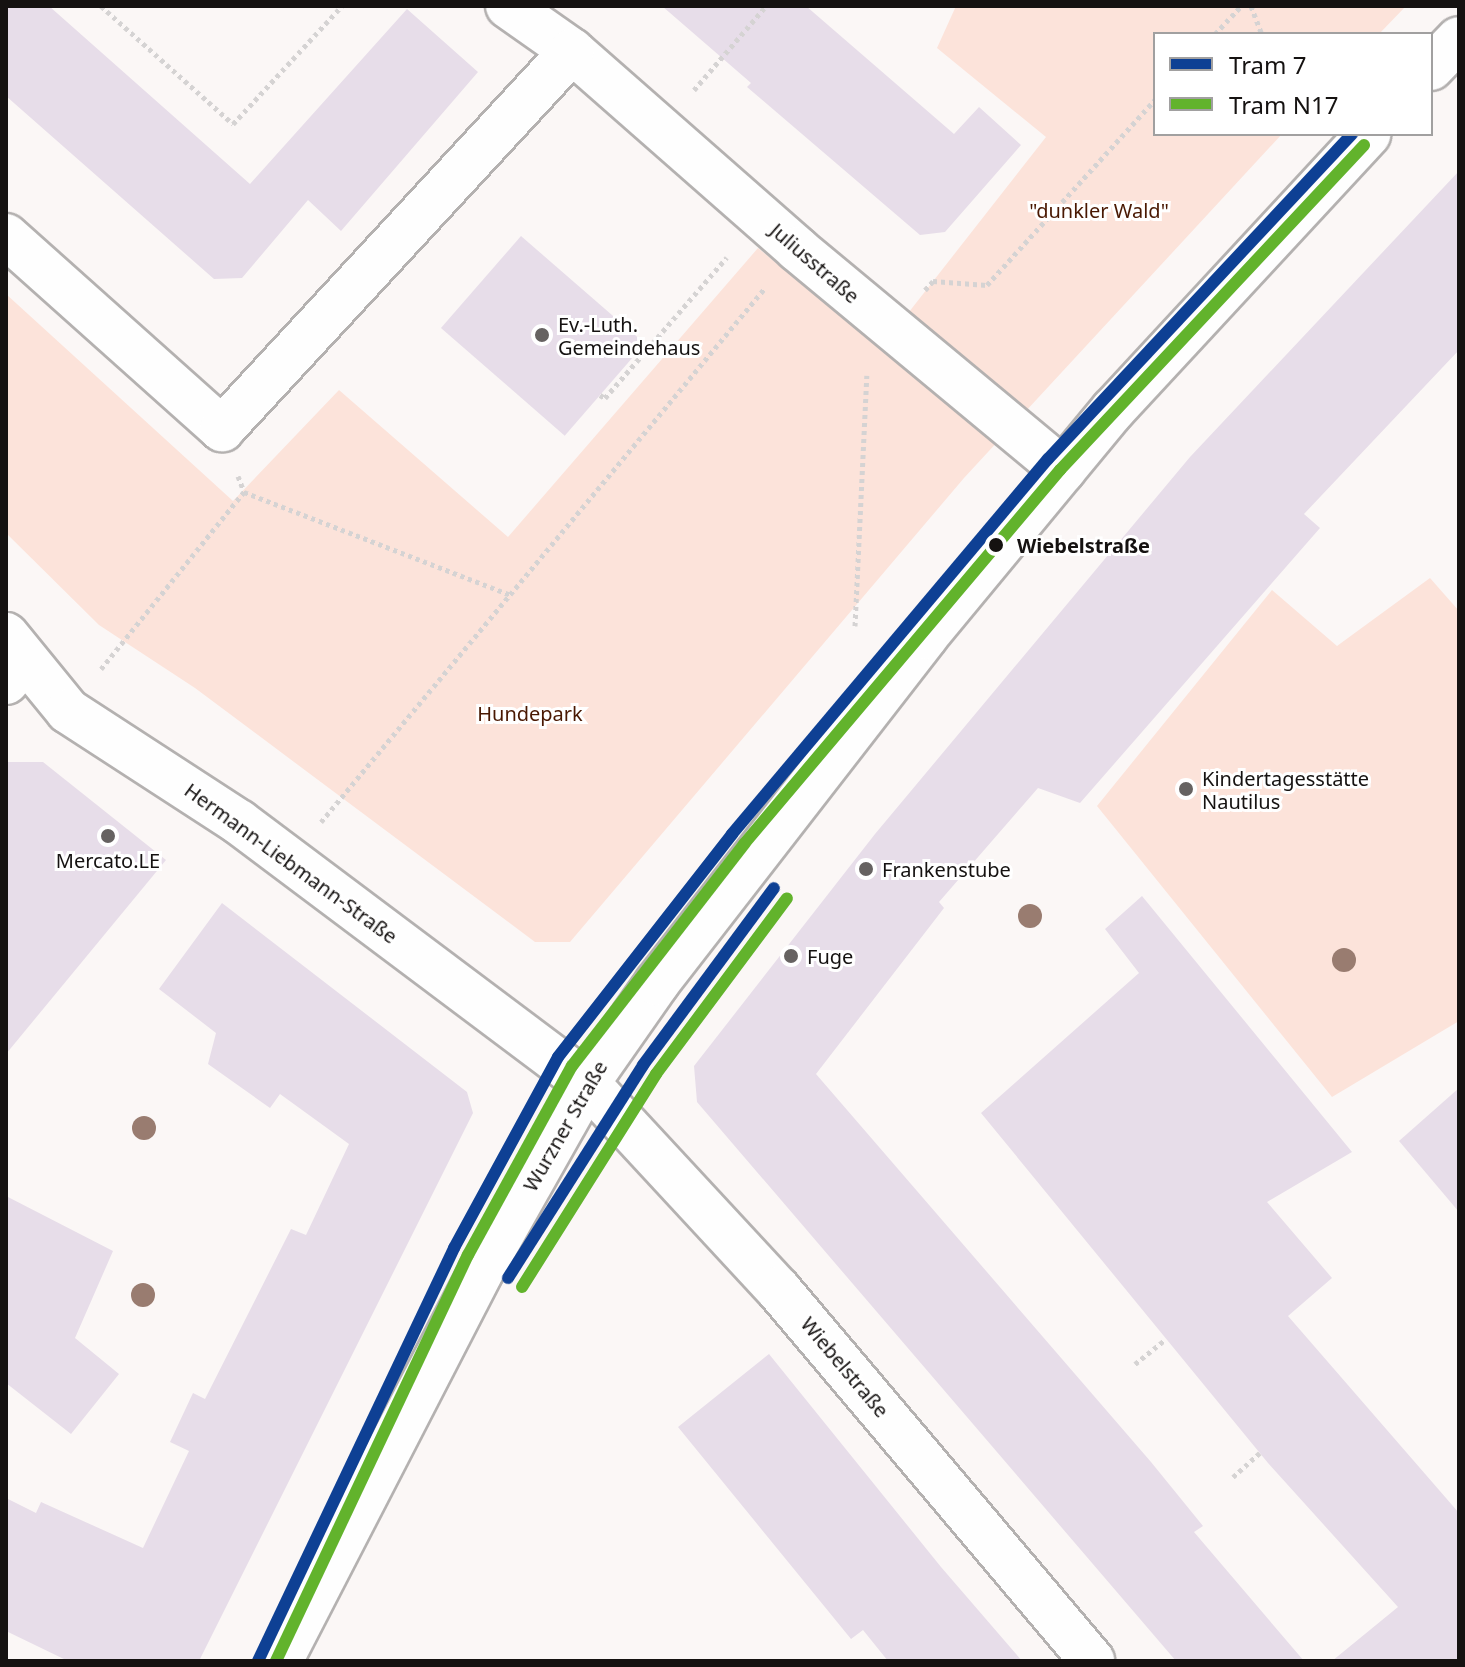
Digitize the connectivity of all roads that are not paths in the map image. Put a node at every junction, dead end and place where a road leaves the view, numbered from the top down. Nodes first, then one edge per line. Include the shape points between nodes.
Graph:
1 (508, 6) edge
2 (1459, 39) edge
3 (572, 51) junction
4 (1433, 66) edge
5 (1367, 136) edge
6 (6, 236) edge
7 (1063, 470) junction
8 (12, 659) edge
9 (587, 1083) junction
10 (280, 1661) edge
11 (1092, 1661) edge

1 - 3 street, Juliusstraße
2 - 4 street
3 - 6 street via 222,429
3 - 7 street, Juliusstraße via 797,249
5 - 7 street, Wurzner Straße
7 - 9 street, Wurzner Straße via 810,784
8 - 9 street, Hermann-Liebmann-Straße via 68,711 288,858
9 - 10 street, Wurzner Straße via 474,1285
9 - 11 street, Wiebelstraße via 778,1289

